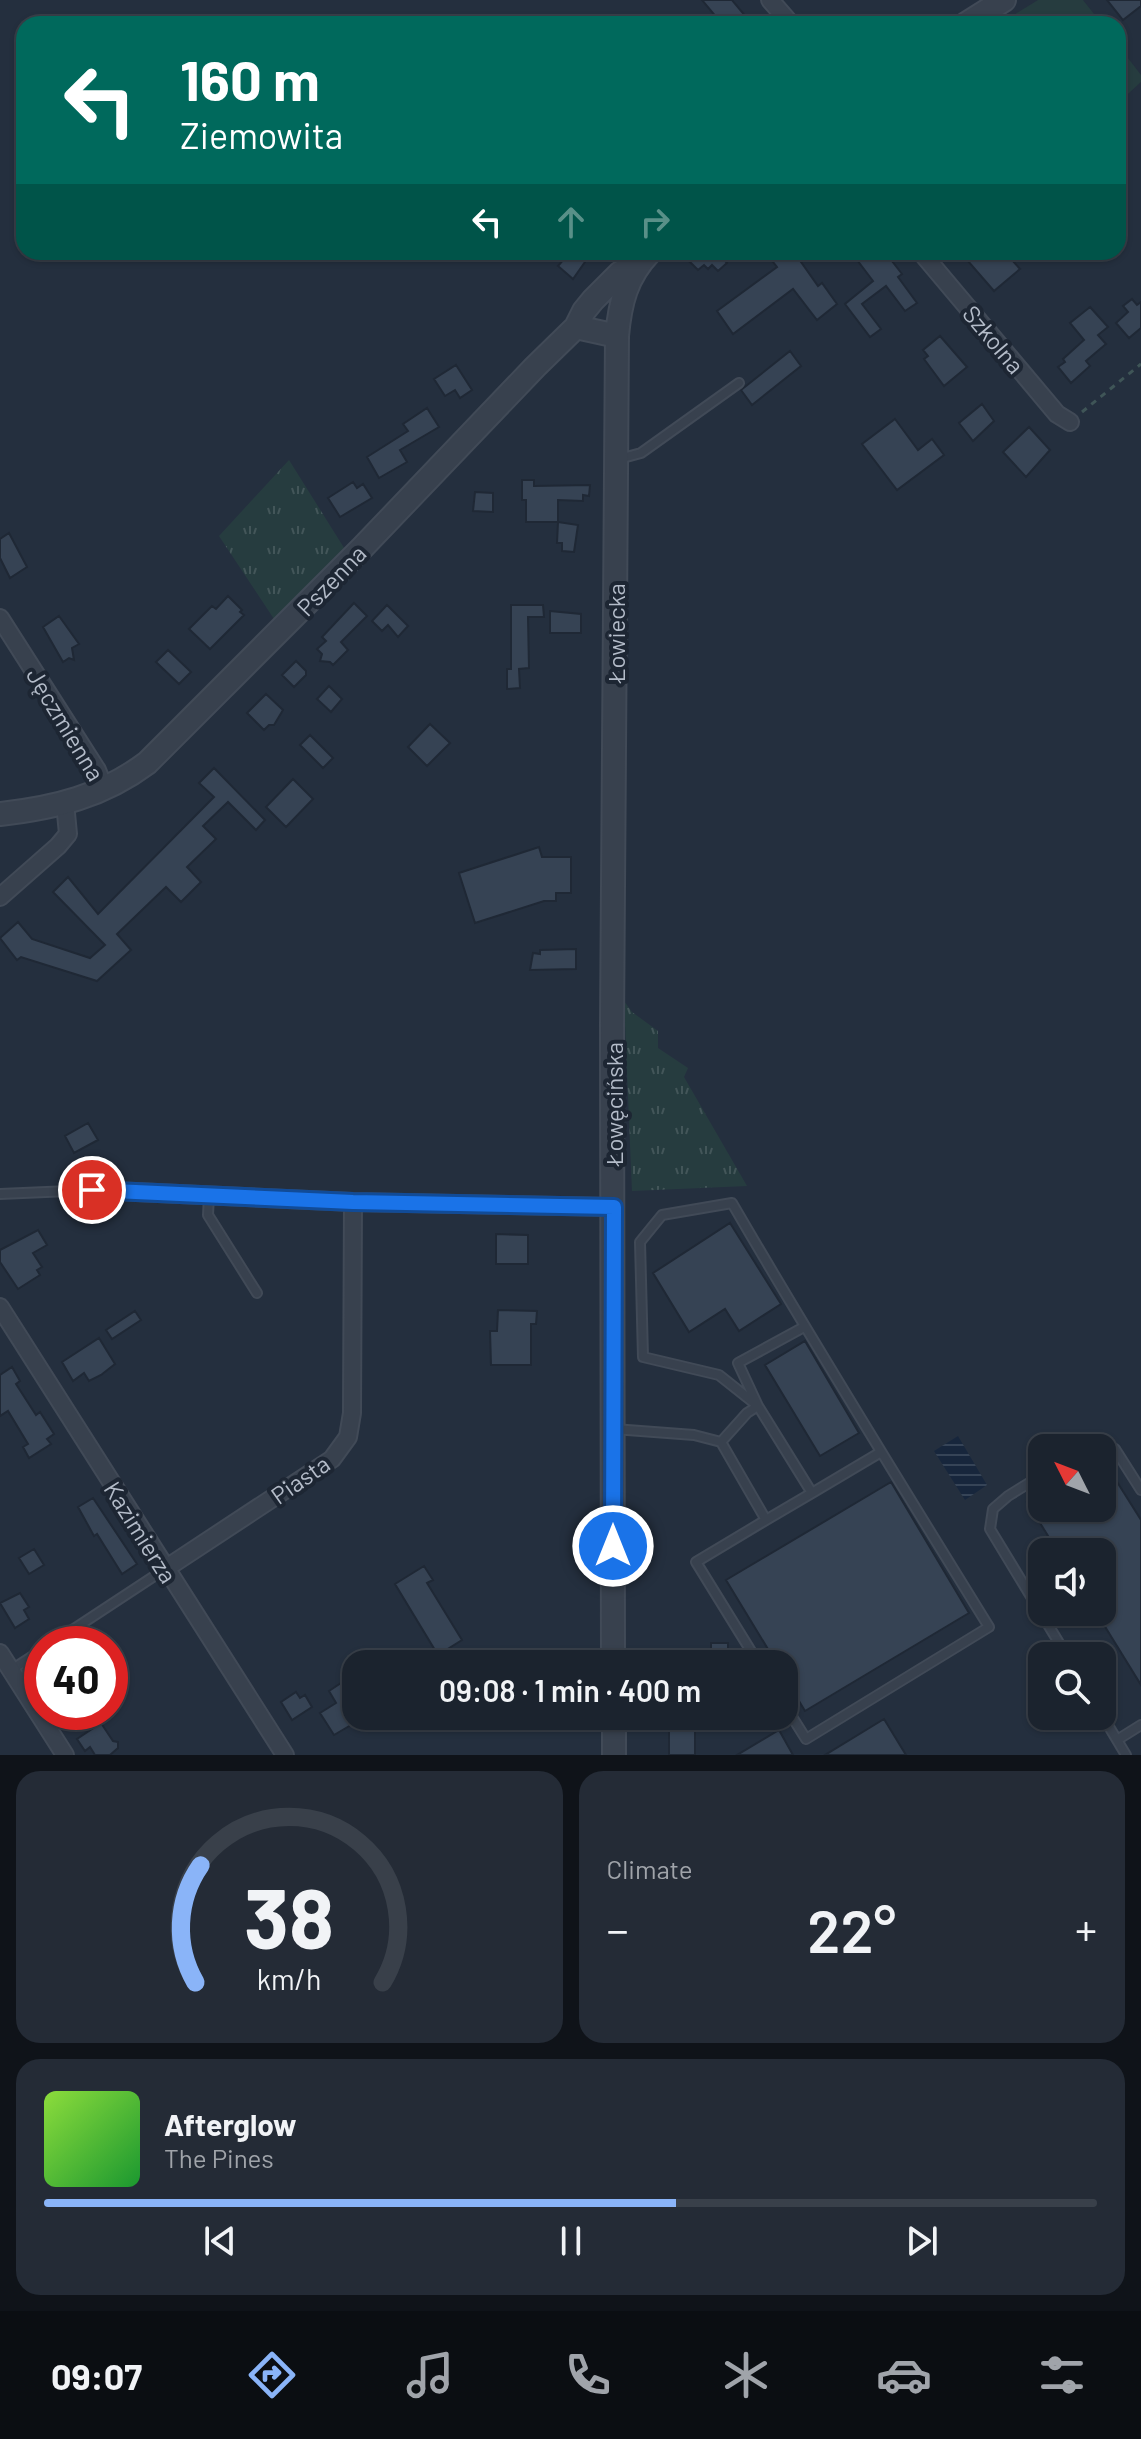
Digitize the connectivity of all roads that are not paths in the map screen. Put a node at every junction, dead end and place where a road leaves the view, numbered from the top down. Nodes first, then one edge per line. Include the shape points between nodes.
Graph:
1 (770, 0) edge
2 (1004, 0) edge
3 (784, 16) edge
4 (979, 16) edge
5 (642, 260) edge
6 (643, 260) edge
7 (928, 260) edge
8 (580, 319) junction
9 (618, 325) junction
10 (739, 383) dead end
11 (1070, 422) road end
12 (617, 459) junction
13 (0, 618) edge
14 (105, 790) junction
15 (65, 803) junction
16 (0, 814) edge
17 (0, 897) edge
18 (612, 1024) joint
19 (92, 1190) joint
20 (0, 1194) edge
21 (209, 1196) junction
22 (353, 1202) junction
23 (614, 1207) junction
24 (257, 1293) dead end
25 (0, 1307) edge
26 (804, 1327) junction
27 (758, 1406) junction
28 (613, 1429) junction
29 (721, 1442) junction
30 (1116, 1451) edge
31 (881, 1452) junction
32 (1028, 1484) edge
33 (1141, 1490) edge
34 (812, 1493) junction
35 (766, 1520) junction
36 (165, 1569) junction
37 (78, 1626) edge
38 (1059, 1642) edge
39 (613, 1650) edge
40 (750, 1650) edge
41 (0, 1653) edge
42 (24, 1662) edge
43 (11, 1670) junction
44 (1141, 1725) edge
45 (798, 1726) edge
46 (614, 1730) edge
47 (1111, 1730) edge
48 (1117, 1740) junction
49 (65, 1755) edge
50 (285, 1755) edge
51 (614, 1755) edge
52 (1126, 1755) edge

1 - 3 street
2 - 4 street
5 - 8 street, Pszenna via 620,273
6 - 9 street, Łowiecka via 626,287
7 - 11 street, Szkolna via 1057,414
8 - 9 street
8 - 14 street, Pszenna via 174,739
9 - 12 street, Łowiecka
10 - 12 lane via 641,453
12 - 18 street, Łowiecka
13 - 14 street, Jęczmienna
14 - 15 street, Pszenna
15 - 16 street, Pszenna
15 - 17 street via 68,834
18 - 23 street, Łowęcińska
19 - 20 lane
19 - 21 street
21 - 22 street
21 - 24 lane via 208,1215
22 - 23 street
22 - 36 street, Piasta via 348,1437 332,1459
23 - 28 street, Łowęcińska
25 - 36 street, Kazimierza
26 - 27 lane via 738,1363
26 - 27 lane via 732,1203 662,1215 640,1242 643,1357 719,1375
26 - 31 lane
27 - 29 lane
27 - 34 lane
28 - 29 lane
28 - 39 street, Łowęcińska
29 - 35 lane
30 - 33 lane
31 - 34 lane
31 - 45 lane via 989,1627 806,1739
32 - 38 lane via 993,1509 990,1529
34 - 35 lane
35 - 40 lane via 696,1562
36 - 37 lane, Piasta
36 - 50 street, Kazimierza
41 - 43 street
42 - 43 lane
43 - 49 street
44 - 48 lane
46 - 51 street
47 - 48 lane
48 - 52 lane

